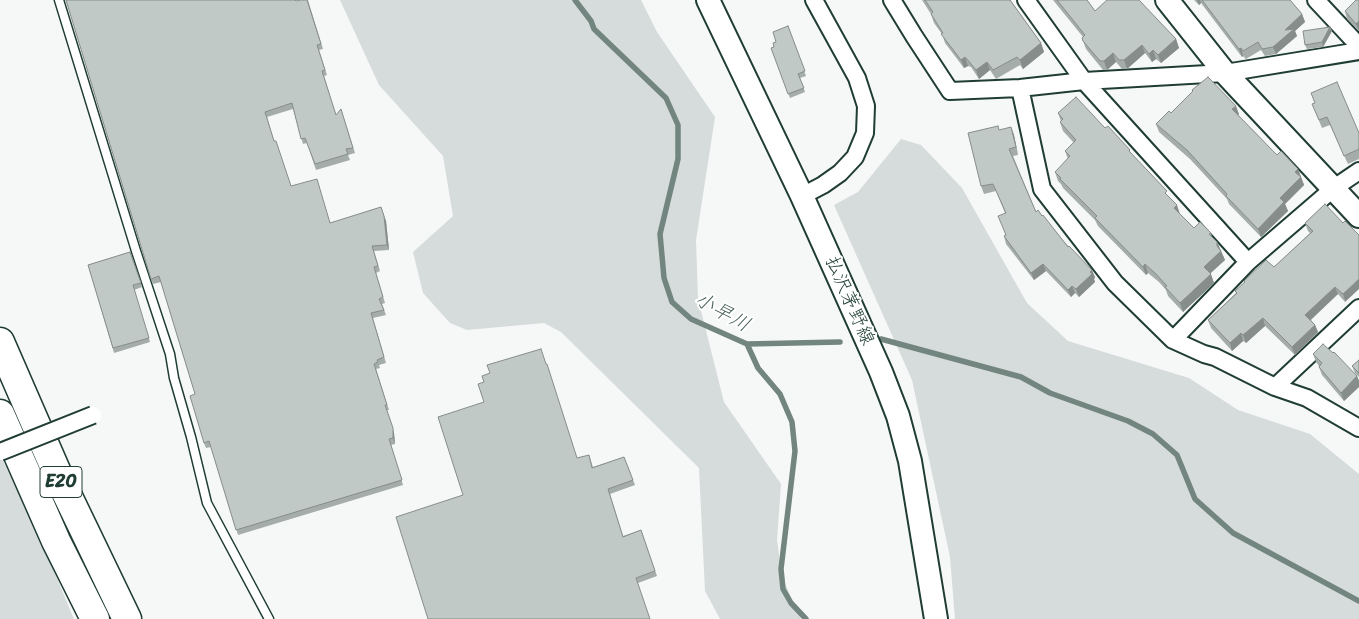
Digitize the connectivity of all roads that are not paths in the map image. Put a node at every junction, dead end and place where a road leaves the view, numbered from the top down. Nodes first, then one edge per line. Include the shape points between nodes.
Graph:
1 (59, 0) edge
2 (708, 0) edge
3 (814, 0) edge
4 (892, 0) edge
5 (1026, 0) edge
6 (1167, 0) edge
7 (1316, 0) edge
8 (1359, 46) edge
9 (1359, 51) edge
10 (1225, 73) junction
11 (1084, 81) junction
12 (1020, 88) junction
13 (1359, 171) edge
14 (1334, 188) junction
15 (802, 196) junction
16 (1359, 216) edge
17 (1248, 262) junction
18 (1359, 308) edge
19 (1173, 340) junction
20 (0, 342) edge
21 (1275, 387) junction
22 (96, 412) dead end
23 (0, 414) edge
24 (1359, 428) edge
25 (0, 452) edge
26 (95, 619) edge
27 (127, 619) edge
28 (269, 619) edge
29 (936, 619) edge

1 - 28 lane via 170,354 207,503
2 - 15 main road, 払沢茅野線
3 - 15 street via 857,78 866,106 865,133 855,156 840,173
4 - 12 street via 950,91
5 - 11 street
6 - 10 main road
7 - 8 street
9 - 10 street
10 - 11 street
10 - 14 main road
11 - 12 street
11 - 17 street
12 - 19 street via 1042,189 1115,283
13 - 14 street
14 - 16 main road
14 - 17 street
15 - 29 main road, 払沢茅野線 via 898,416 910,462
17 - 19 street
18 - 21 street
19 - 21 street
20 - 27 highway, E20 via 61,482
21 - 24 street via 1307,398
22 - 25 street, bridge
23 - 26 highway, E20

